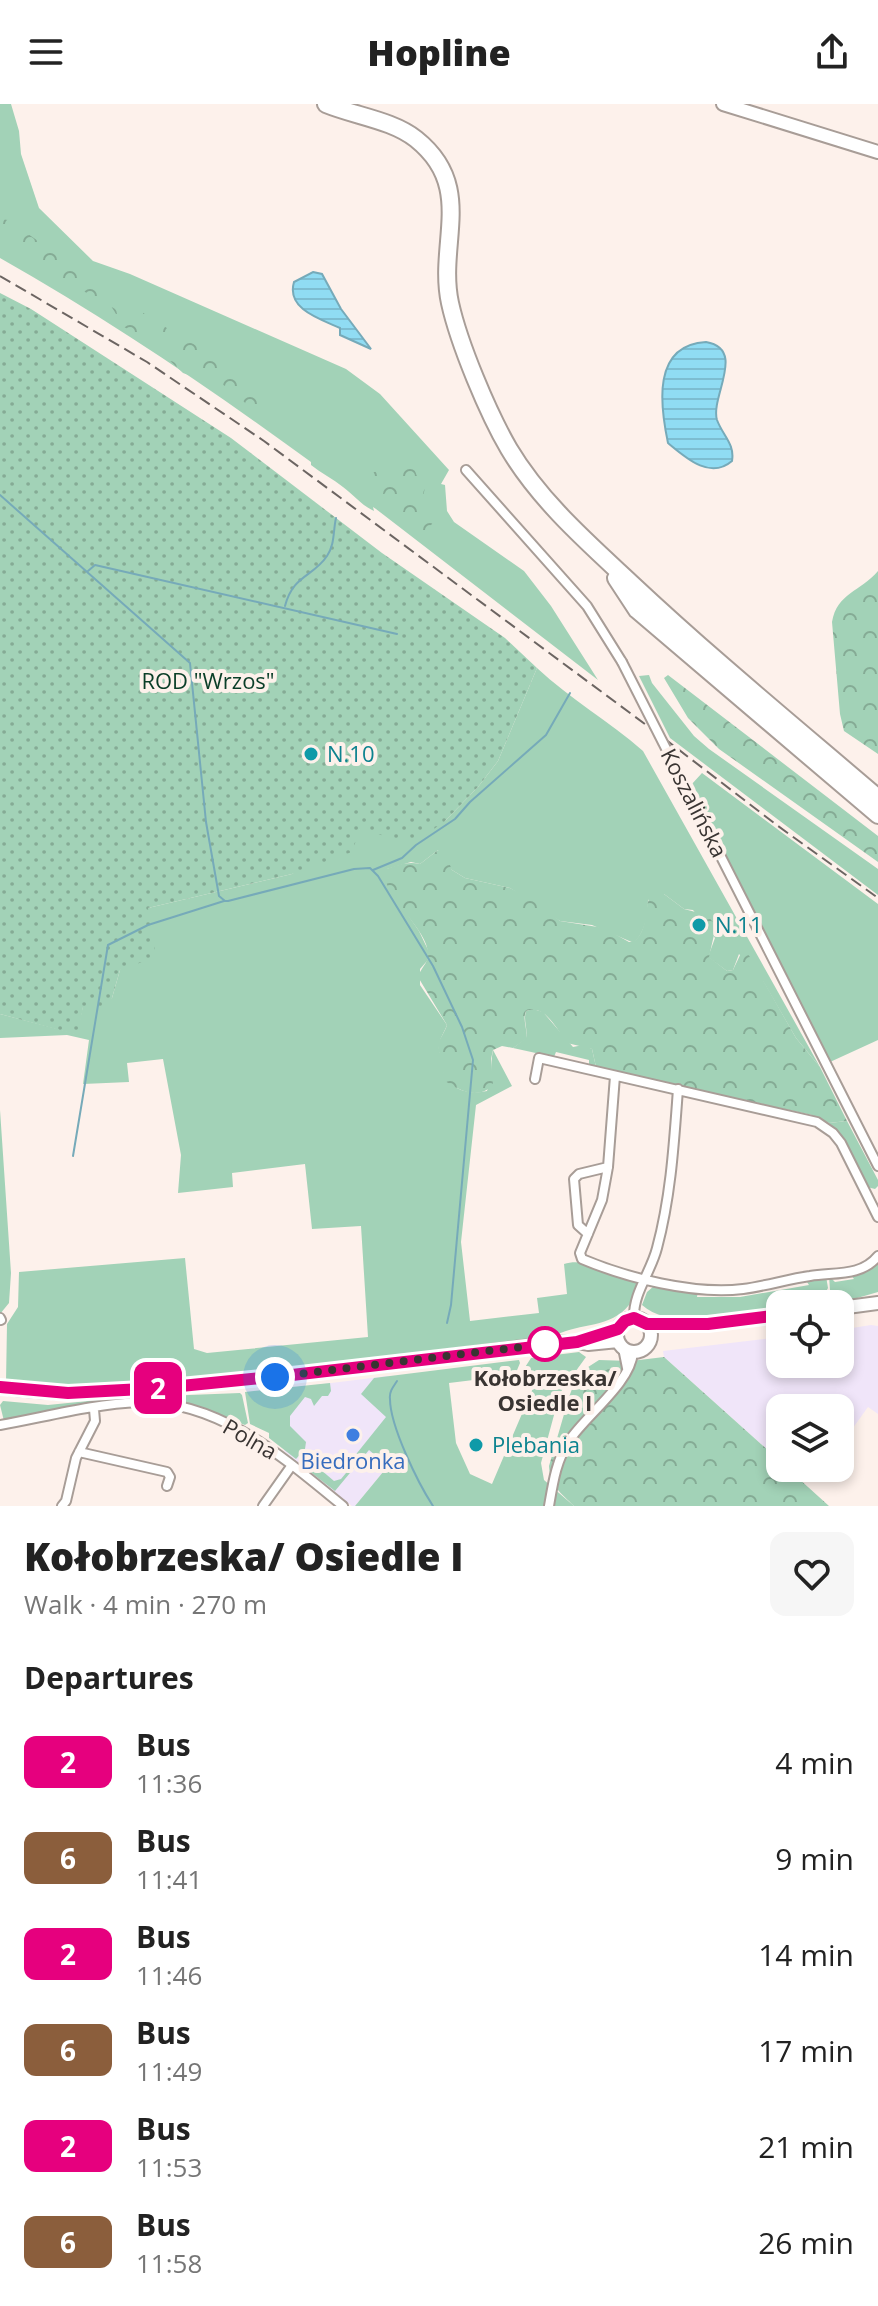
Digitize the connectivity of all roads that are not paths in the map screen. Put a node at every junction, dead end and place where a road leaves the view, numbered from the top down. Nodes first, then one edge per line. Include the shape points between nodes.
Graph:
1 (326, 104) edge
2 (723, 104) edge
3 (878, 152) edge
4 (466, 470) dead end
5 (601, 554) junction
6 (878, 798) edge
7 (878, 815) edge
8 (615, 1076) junction
9 (535, 1079) dead end
10 (678, 1089) junction
11 (878, 1166) edge
12 (608, 1167) junction
13 (878, 1191) edge
14 (867, 1194) junction
15 (878, 1217) edge
16 (588, 1234) junction
17 (878, 1256) edge
18 (645, 1279) junction
19 (878, 1300) edge
20 (854, 1306) edge
21 (766, 1317) edge
22 (634, 1318) junction
23 (649, 1330) junction
24 (623, 1342) junction
25 (0, 1387) edge
26 (94, 1409) junction
27 (0, 1425) edge
28 (79, 1452) junction
29 (292, 1465) junction
30 (167, 1486) dead end
31 (62, 1506) edge
32 (263, 1506) edge
33 (343, 1506) edge
34 (549, 1506) edge

1 - 5 highway via 407,133 438,163 453,217 447,253 449,301 487,403 534,486
2 - 3 main road
4 - 11 street, Koszalińska, bridge via 587,606 622,662
5 - 6 highway
5 - 7 highway via 637,610
8 - 9 street via 539,1058
8 - 10 street
8 - 12 street
10 - 14 street via 822,1125 841,1143
10 - 18 street via 670,1189
12 - 16 street
12 - 16 street via 574,1179 578,1225
13 - 14 street
14 - 15 street
16 - 18 street via 582,1259
17 - 18 street via 858,1270 743,1289 697,1289
18 - 22 street
19 - 20 main road
21 - 23 main road
22 - 23 main road
22 - 24 main road via 625,1321
23 - 24 main road via 646,1347
24 - 25 main road via 577,1342 133,1390 60,1393
24 - 34 street via 628,1368 563,1450
26 - 27 street, Polna
26 - 28 street via 94,1424
26 - 29 street, Polna via 144,1402 189,1410 239,1430
28 - 30 street via 167,1472
28 - 31 street
29 - 32 street
29 - 33 street, Polna

